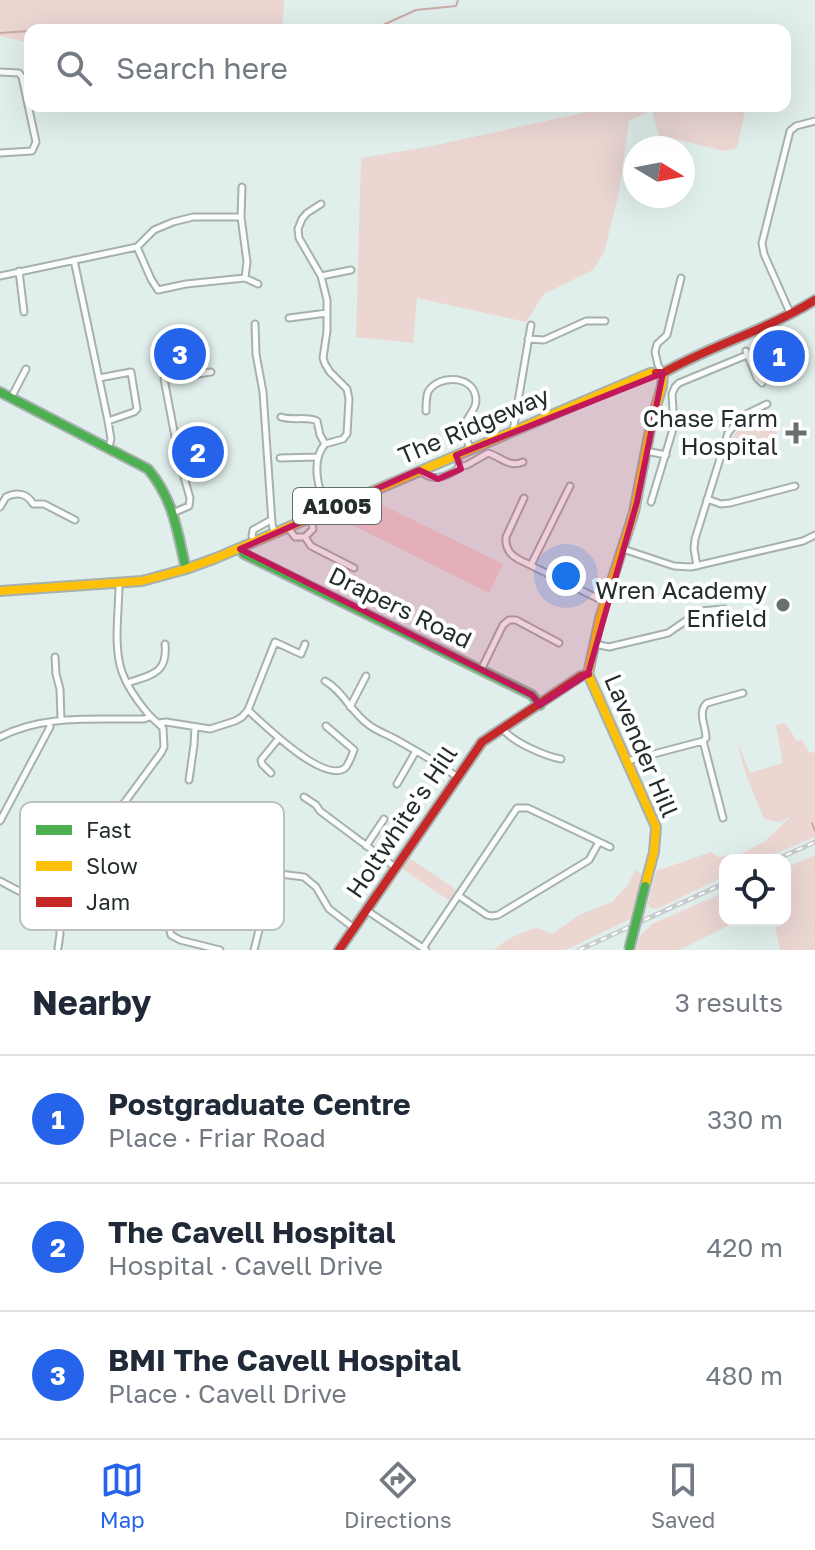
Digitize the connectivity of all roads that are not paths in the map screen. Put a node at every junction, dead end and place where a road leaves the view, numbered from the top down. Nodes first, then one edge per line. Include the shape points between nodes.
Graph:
1 (0, 72) edge
2 (24, 81) edge
3 (29, 112) edge
4 (815, 121) edge
5 (0, 153) edge
6 (242, 187) dead end
7 (321, 204) dead end
8 (241, 217) junction
9 (137, 247) junction
10 (74, 260) junction
11 (351, 270) dead end
12 (19, 271) junction
13 (0, 276) edge
14 (321, 276) junction
15 (245, 278) junction
16 (681, 278) dead end
17 (258, 284) dead end
18 (815, 300) edge
19 (24, 312) dead end
20 (327, 313) junction
21 (791, 315) junction
22 (289, 318) dead end
23 (605, 321) dead end
24 (255, 324) dead end
25 (531, 325) dead end
26 (528, 339) junction
27 (26, 369) dead end
28 (211, 372) dead end
29 (663, 373) junction
30 (99, 378) junction
31 (762, 383) dead end
32 (0, 392) edge
33 (11, 398) junction
34 (767, 404) dead end
35 (426, 411) dead end
36 (281, 417) dead end
37 (108, 421) junction
38 (513, 431) junction
39 (325, 444) junction
40 (109, 447) junction
41 (471, 449) junction
42 (646, 451) junction
43 (456, 455) junction
44 (666, 455) junction
45 (317, 457) junction
46 (280, 458) dead end
47 (523, 462) dead end
48 (459, 467) junction
49 (419, 470) junction
50 (570, 486) dead end
51 (795, 486) dead end
52 (524, 498) dead end
53 (707, 499) junction
54 (651, 502) dead end
55 (0, 507) edge
56 (327, 511) junction
57 (175, 512) junction
58 (311, 518) junction
59 (75, 520) dead end
60 (271, 520) junction
61 (288, 528) junction
62 (274, 533) junction
63 (815, 535) edge
64 (305, 537) junction
65 (255, 542) junction
66 (240, 549) junction
67 (623, 549) junction
68 (531, 565) junction
69 (697, 566) junction
70 (354, 568) dead end
71 (186, 569) junction
72 (119, 584) junction
73 (0, 591) edge
74 (605, 602) junction
75 (724, 609) dead end
76 (559, 643) dead end
77 (165, 644) dead end
78 (305, 644) dead end
79 (594, 644) junction
80 (55, 657) dead end
81 (481, 670) junction
82 (588, 674) junction
83 (366, 676) dead end
84 (325, 681) dead end
85 (127, 683) junction
86 (743, 693) dead end
87 (540, 705) junction
88 (350, 707) junction
89 (248, 710) junction
90 (150, 717) junction
91 (61, 720) junction
92 (49, 722) junction
93 (159, 723) junction
94 (326, 726) dead end
95 (195, 727) junction
96 (503, 729) junction
97 (0, 737) edge
98 (279, 738) junction
99 (703, 741) junction
100 (416, 751) junction
101 (561, 759) dead end
102 (627, 761) junction
103 (271, 773) dead end
104 (456, 776) junction
105 (189, 780) dead end
106 (397, 784) dead end
107 (304, 797) dead end
108 (125, 802) edge
109 (723, 818) dead end
110 (384, 819) dead end
111 (0, 821) edge
112 (599, 842) junction
113 (366, 846) junction
114 (610, 847) dead end
115 (395, 867) junction
116 (284, 874) edge
117 (0, 881) edge
118 (20, 890) edge
119 (459, 896) junction
120 (366, 910) junction
121 (354, 928) junction
122 (170, 930) edge
123 (259, 930) dead end
124 (424, 949) edge
125 (220, 950) edge
126 (254, 950) edge
127 (339, 950) edge
128 (629, 950) edge

1 - 2 street via 19,73
3 - 5 street via 35,147
4 - 21 street via 790,131 762,243
6 - 8 street
7 - 14 street via 307,213 298,229
8 - 9 street via 212,215 173,222 154,230
8 - 15 street
9 - 10 street
9 - 15 street via 157,293
10 - 12 street
10 - 30 street
11 - 14 street
12 - 13 street
12 - 19 street
14 - 20 street
15 - 17 street
16 - 29 street via 669,331 655,352
18 - 21 street, The Ridgeway / A1005
20 - 22 street
20 - 39 street via 323,358 349,399 347,434
21 - 29 street, The Ridgeway / A1005
23 - 26 street via 586,321 544,340
24 - 60 street
25 - 26 street
26 - 38 street
27 - 33 street
28 - 57 street via 164,379 190,498 189,506
29 - 38 street, The Ridgeway / A1005 via 650,373
29 - 42 street, Lavender Hill
30 - 37 street
30 - 37 street via 131,372 137,409
31 - 44 street via 746,353 679,383 672,394 674,426
32 - 33 street
33 - 40 street
34 - 53 street via 732,426
35 - 41 street via 427,394 440,383 455,379 471,386 475,408 464,431
36 - 39 street via 317,421
37 - 40 street
38 - 41 street, The Ridgeway / A1005
39 - 45 street
40 - 57 street via 148,469
41 - 43 street, The Ridgeway / A1005
42 - 44 street
42 - 67 street, Lavender Hill
43 - 48 street
43 - 49 street, The Ridgeway / A1005
44 - 54 street
45 - 46 street
45 - 56 street
47 - 48 street via 511,464 488,453
48 - 49 street via 439,478
49 - 56 street, The Ridgeway / A1005
50 - 68 street
51 - 53 street via 730,503
52 - 68 street via 506,542 513,556
53 - 69 street via 694,544
55 - 59 street via 6,497 19,494
56 - 58 street, The Ridgeway / A1005
57 - 71 street
58 - 61 street, The Ridgeway / A1005
58 - 64 street via 313,529
60 - 62 street
60 - 65 street via 253,530
61 - 62 street, The Ridgeway / A1005
61 - 64 street via 295,537
62 - 65 street, The Ridgeway / A1005
63 - 69 street
64 - 70 street via 311,546
65 - 66 street, The Ridgeway / A1005
66 - 71 street, The Ridgeway / A1005
66 - 81 street, Drapers Road
67 - 69 street via 678,567
67 - 74 street, Lavender Hill
68 - 74 street
71 - 72 street, The Ridgeway / A1005
72 - 73 street, The Ridgeway / A1005
72 - 85 street via 118,653
74 - 79 street, Lavender Hill
75 - 79 street via 697,612 668,633 609,647
76 - 81 street via 509,620
77 - 85 street via 161,668
78 - 89 street via 301,654 275,642
79 - 82 street, Lavender Hill
80 - 91 street
81 - 87 street, Drapers Road via 532,695
82 - 87 street, Holtwhite's Hill
82 - 102 street, Lavender Hill
83 - 88 street
84 - 88 street
85 - 90 street
86 - 99 street via 705,704
87 - 96 street, Holtwhite's Hill
88 - 100 street via 371,726
89 - 95 street via 223,726
89 - 98 street
90 - 91 street
90 - 93 street
91 - 92 street
92 - 97 street
92 - 111 street
93 - 95 street
93 - 108 street via 164,747
94 - 98 street via 354,750 342,769 310,762
95 - 105 street
96 - 101 street via 512,739
96 - 104 street, Holtwhite's Hill via 482,742
98 - 103 street via 261,760
99 - 102 street
99 - 109 street
100 - 104 street
100 - 106 street
102 - 128 street, Lavender Hill, bridge via 656,827
104 - 115 street, Holtwhite's Hill
107 - 113 street
110 - 113 street
112 - 114 street
112 - 119 street via 589,860 498,915 487,915
112 - 119 street via 520,807
113 - 115 street
115 - 120 street, Holtwhite's Hill
116 - 121 street via 304,877 329,909
117 - 118 street
119 - 124 street
120 - 121 street, Holtwhite's Hill
120 - 124 street
121 - 127 street, Holtwhite's Hill
122 - 125 street via 180,940
123 - 126 street

